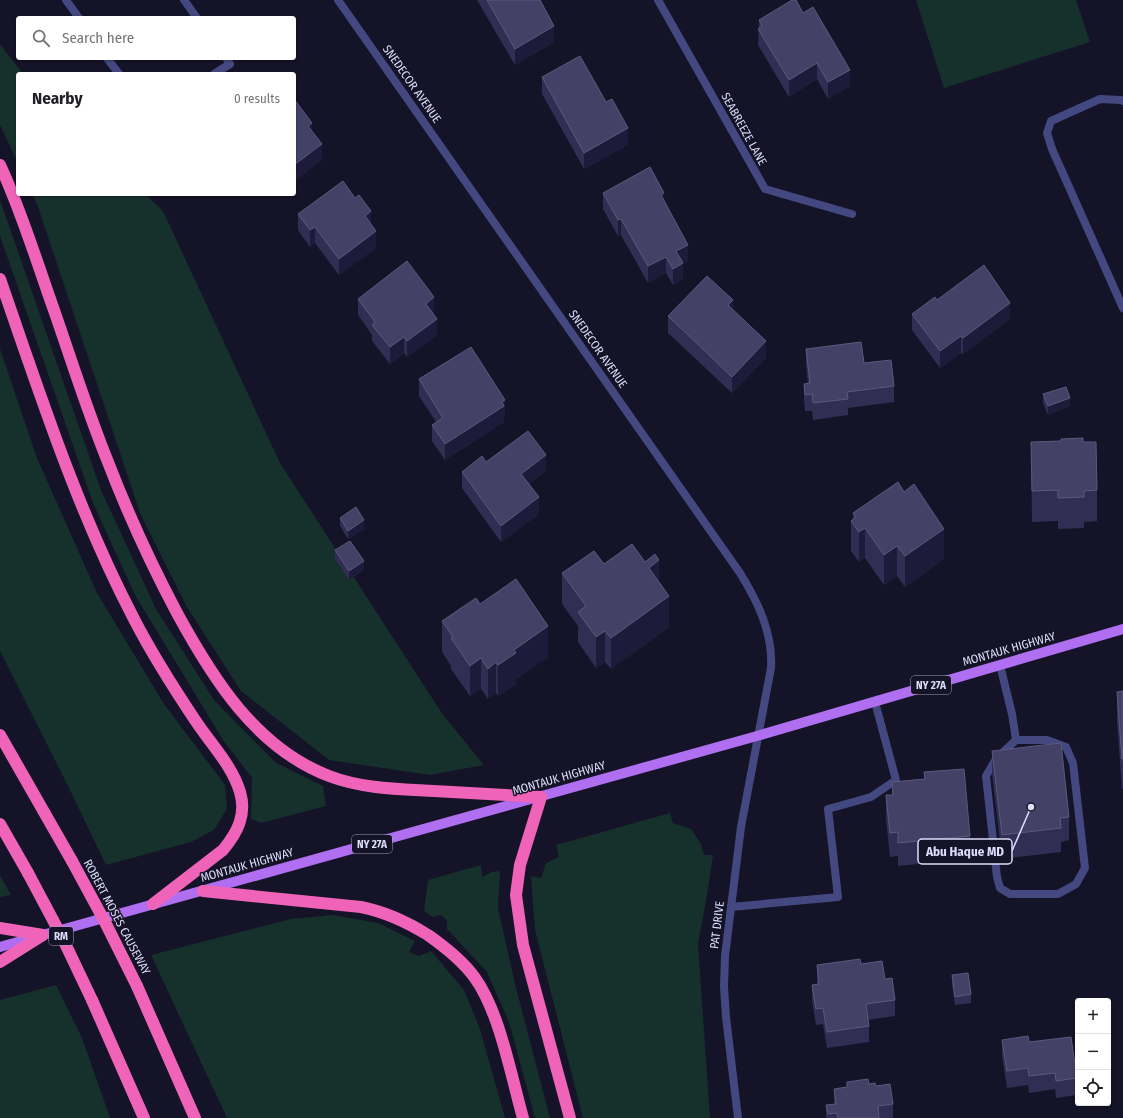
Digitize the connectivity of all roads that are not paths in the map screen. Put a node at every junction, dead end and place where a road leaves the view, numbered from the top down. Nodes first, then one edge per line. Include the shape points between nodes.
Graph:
1 (66, 0) edge
2 (184, 0) edge
3 (338, 0) edge
4 (658, 0) edge
5 (78, 16) edge
6 (196, 16) edge
7 (108, 60) edge
8 (227, 60) edge
9 (117, 72) edge
10 (217, 72) edge
11 (1123, 101) edge
12 (0, 165) edge
13 (852, 214) dead end
14 (0, 279) edge
15 (1123, 308) edge
16 (1123, 629) edge
17 (1000, 665) junction
18 (875, 702) junction
19 (0, 735) edge
20 (757, 736) junction
21 (1016, 740) junction
22 (541, 797) junction
23 (0, 824) edge
24 (203, 891) junction
25 (153, 904) junction
26 (731, 907) junction
27 (0, 928) edge
28 (43, 935) junction
29 (0, 947) edge
30 (0, 962) edge
31 (144, 1118) edge
32 (195, 1118) edge
33 (523, 1118) edge
34 (570, 1118) edge
35 (738, 1118) edge

1 - 5 street
2 - 6 street
3 - 20 street, SNEDECOR AVENUE via 748,586 762,614 771,660
4 - 13 street, SEABREEZE LANE via 765,190
7 - 9 street
8 - 10 street via 230,64
11 - 15 street via 1100,99 1051,121 1047,132 1052,149
12 - 22 highway via 18,206 107,460 141,541 195,646 240,710 270,741 288,754 346,782 392,789
14 - 25 highway via 73,486 116,584 149,648 194,719 234,774 241,794 242,814 232,839 223,850
16 - 17 main road, MONTAUK HIGHWAY / NY 27A
17 - 18 main road, MONTAUK HIGHWAY / NY 27A
17 - 21 street
18 - 20 main road, MONTAUK HIGHWAY / NY 27A
18 - 26 street via 896,780 871,797 828,809 838,897
19 - 32 highway, ROBERT MOSES CAUSEWAY, bridge via 105,922 137,986
20 - 22 main road, MONTAUK HIGHWAY / NY 27A
20 - 26 street, PAT DRIVE via 741,827
21 - 21 street via 996,759 986,776 997,877 1000,888 1010,894 1058,894 1076,884 1085,868 1073,763 1066,747 1047,740
22 - 24 main road, MONTAUK HIGHWAY / NY 27A
22 - 34 highway via 520,865 516,895 524,945
23 - 31 highway, RM, bridge via 62,937
24 - 25 main road, MONTAUK HIGHWAY / NY 27A
24 - 33 highway via 378,910 434,939 464,964 485,996 499,1032
25 - 28 main road, MONTAUK HIGHWAY / NY 27A
26 - 35 street, PAT DRIVE via 724,987
27 - 28 highway
28 - 29 main road, MONTAUK HIGHWAY / NY 27A
28 - 30 highway

